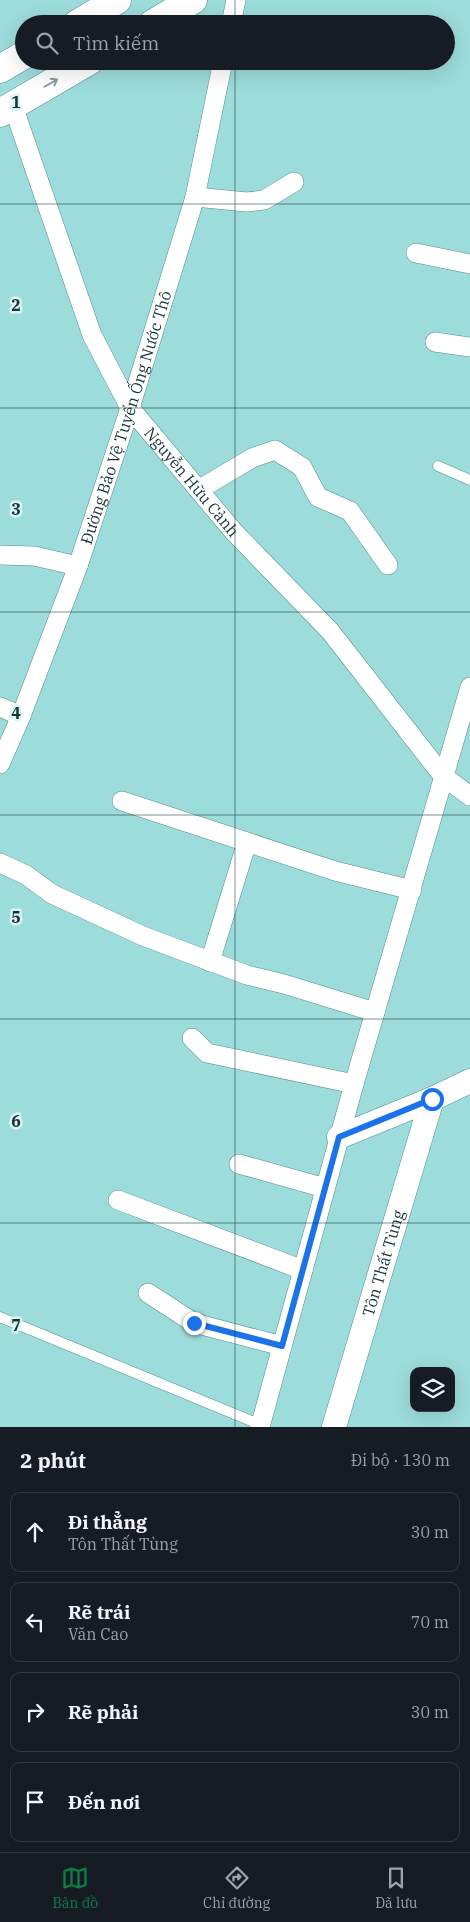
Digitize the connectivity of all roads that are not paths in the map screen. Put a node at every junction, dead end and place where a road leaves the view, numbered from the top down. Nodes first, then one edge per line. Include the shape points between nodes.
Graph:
1 (117, 0) edge
2 (193, 0) edge
3 (236, 0) edge
4 (92, 15) edge
5 (167, 15) edge
6 (233, 15) edge
7 (74, 70) edge
8 (221, 70) edge
9 (6, 110) edge
10 (294, 182) dead end
11 (195, 197) junction
12 (416, 253) dead end
13 (470, 264) edge
14 (435, 342) dead end
15 (470, 347) edge
16 (130, 408) junction
17 (438, 466) dead end
18 (470, 480) edge
19 (200, 490) junction
20 (0, 554) edge
21 (388, 565) dead end
22 (78, 566) junction
23 (470, 687) edge
24 (0, 707) edge
25 (21, 716) junction
26 (0, 764) edge
27 (443, 776) junction
28 (470, 794) edge
29 (122, 801) dead end
30 (246, 842) junction
31 (0, 863) edge
32 (412, 890) junction
33 (210, 962) junction
34 (375, 1012) junction
35 (192, 1038) dead end
36 (470, 1081) edge
37 (354, 1084) junction
38 (432, 1099) junction
39 (339, 1137) junction
40 (239, 1164) dead end
41 (326, 1188) junction
42 (118, 1200) dead end
43 (303, 1270) junction
44 (148, 1293) dead end
45 (0, 1317) edge
46 (282, 1346) junction
47 (261, 1426) edge
48 (334, 1427) edge

1 - 4 main road
2 - 5 main road
3 - 6 street
9 -> 7 main road
8 - 11 street, Đường Bảo Vệ Tuyến Ống Nước Thô
9 - 16 street, Nguyễn Hữu Cảnh via 92,335
10 - 11 street via 264,200 247,202
11 - 16 street, Đường Bảo Vệ Tuyến Ống Nước Thô
12 - 13 street
14 - 15 street
16 - 19 street, Nguyễn Hữu Cảnh
16 - 22 street, Đường Bảo Vệ Tuyến Ống Nước Thô
17 - 18 lane
19 - 21 street via 252,458 275,450 302,467 318,497 350,511
19 - 27 street, Nguyễn Hữu Cảnh via 234,532 330,631
20 - 22 street via 34,556
22 - 25 street, Đường Bảo Vệ Tuyến Ống Nước Thô
23 - 27 street
24 - 25 street
25 - 26 street, Đường Bảo Vệ Tuyến Ống Nước Thô
27 - 28 street, Nguyễn Hữu Cảnh
27 - 32 street
29 - 30 street
30 - 32 street via 335,871
30 - 33 street
31 - 33 street via 26,875 52,894 143,936
32 - 34 street
33 - 34 street
34 - 37 street
35 - 37 street via 207,1053
36 - 38 street
37 - 39 street
38 - 39 street
38 - 48 street, Tôn Thất Tùng
39 - 41 street
40 - 41 street
41 - 43 street
42 - 43 street
43 - 46 street
44 - 46 street via 194,1323
45 - 47 lane
46 - 47 street

